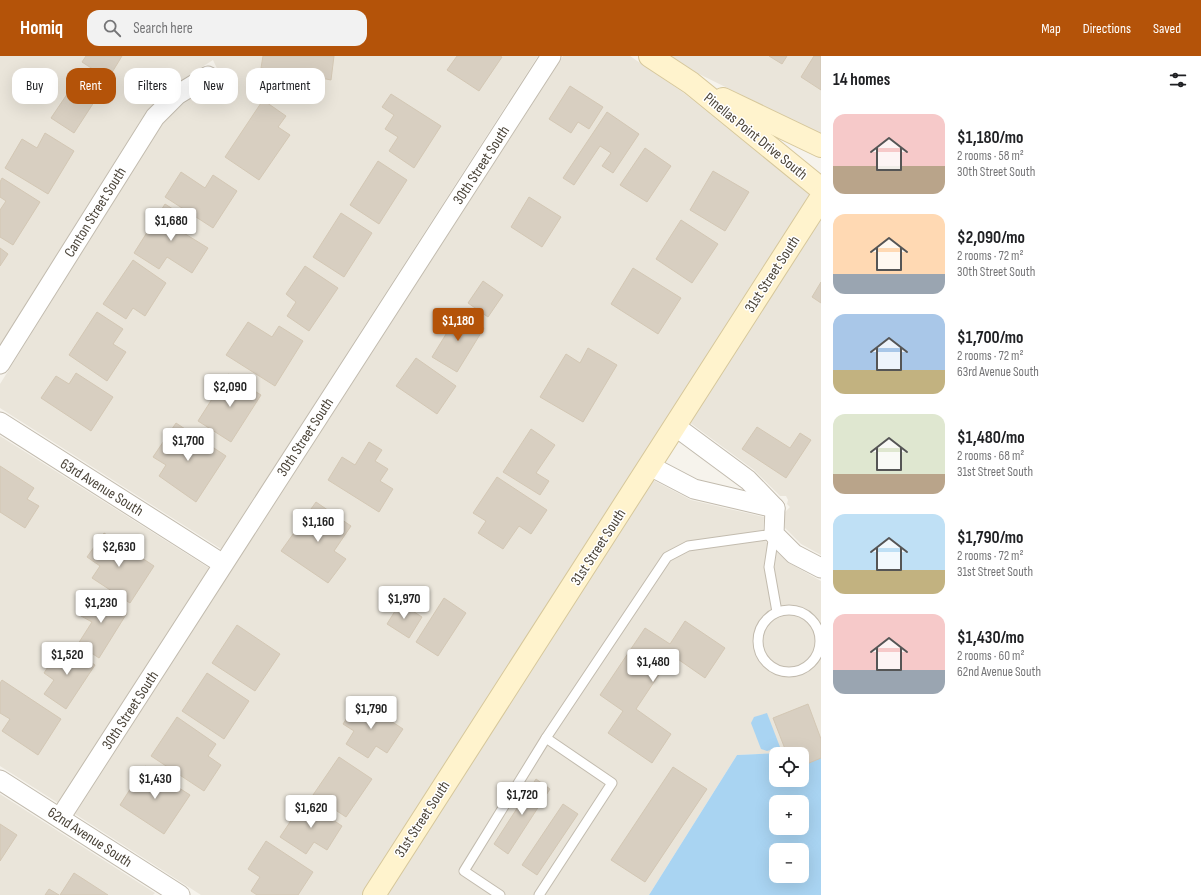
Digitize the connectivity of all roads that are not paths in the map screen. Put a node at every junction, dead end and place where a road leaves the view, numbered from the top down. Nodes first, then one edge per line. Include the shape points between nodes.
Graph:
1 (550, 56) edge
2 (650, 56) edge
3 (690, 83) junction
4 (189, 88) edge
5 (821, 146) edge
6 (821, 189) edge
7 (821, 198) edge
8 (0, 364) edge
9 (0, 422) edge
10 (675, 426) junction
11 (650, 466) junction
12 (775, 508) junction
13 (774, 534) junction
14 (223, 564) junction
15 (821, 568) edge
16 (777, 612) junction
17 (546, 738) junction
18 (0, 780) edge
19 (60, 818) junction
20 (172, 893) edge
21 (374, 895) edge
22 (500, 895) edge
23 (539, 895) edge

1 - 14 street, 30th Street South
2 - 3 street, Pinellas Point Drive South
3 - 5 street, Pinellas Point Drive South
3 - 6 street, Pinellas Point Drive South
4 - 8 street, Canton Street South via 177,95 155,117
7 - 10 street, 31st Street South
9 - 14 street, 63rd Avenue South
10 - 11 street, 31st Street South
10 - 12 street via 748,480
11 - 12 street via 694,489
11 - 21 street, 31st Street South
12 - 13 street
13 - 15 street via 794,554
13 - 16 lane via 770,568
13 - 17 lane via 688,546 667,557
14 - 19 street, 30th Street South
16 - 16 lane via 787,610 801,613 813,621 818,629 819,649 808,666 799,670 783,671 769,665 762,656 758,636 768,618
17 - 22 lane via 464,871
17 - 23 lane via 612,784
18 - 19 street, 62nd Avenue South
19 - 20 street, 62nd Avenue South

